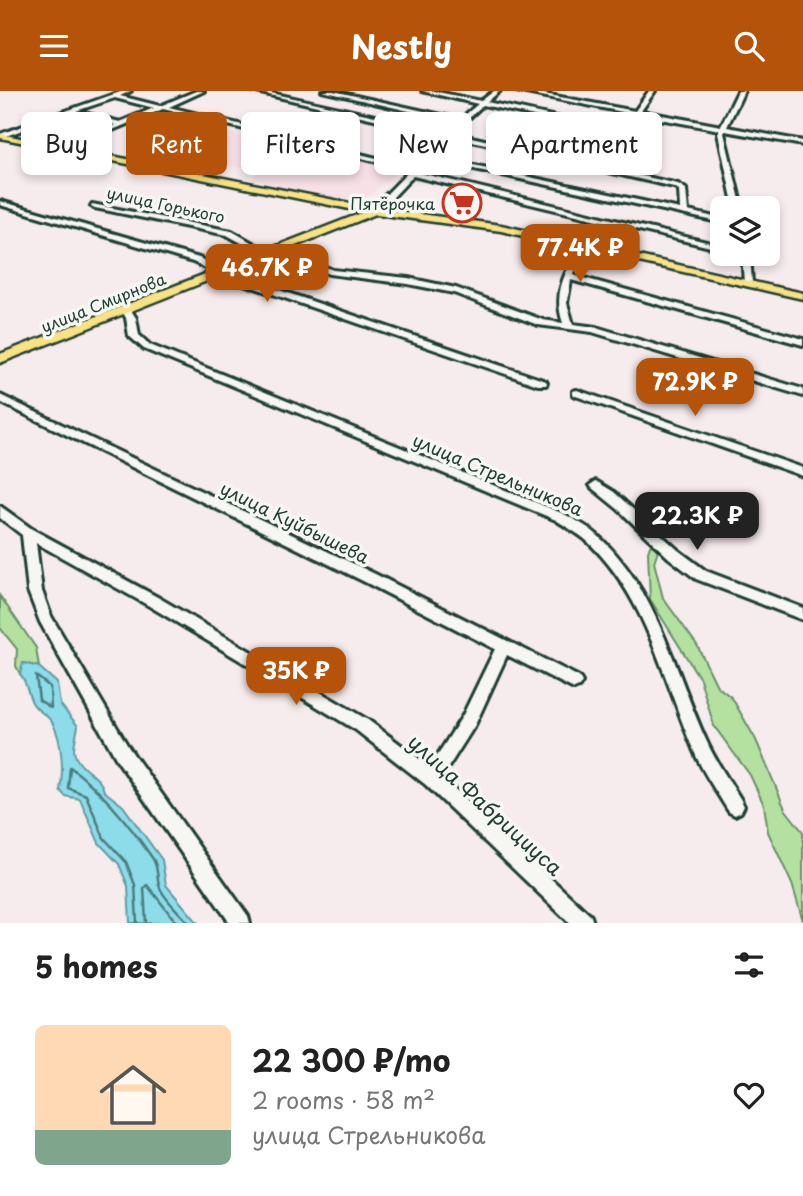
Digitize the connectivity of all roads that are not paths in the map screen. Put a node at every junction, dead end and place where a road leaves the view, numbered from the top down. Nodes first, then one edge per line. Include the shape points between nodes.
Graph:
1 (128, 91) edge
2 (255, 91) edge
3 (325, 91) edge
4 (425, 91) edge
5 (497, 91) edge
6 (519, 91) edge
7 (642, 91) edge
8 (741, 91) edge
9 (195, 92) edge
10 (652, 92) edge
11 (114, 96) junction
12 (481, 103) junction
13 (162, 107) junction
14 (69, 111) junction
15 (420, 112) edge
16 (471, 112) edge
17 (523, 112) edge
18 (636, 112) joint
19 (662, 117) edge
20 (374, 118) edge
21 (120, 125) junction
22 (112, 128) edge
23 (723, 129) junction
24 (0, 136) edge
25 (21, 140) edge
26 (803, 143) edge
27 (112, 159) edge
28 (374, 161) edge
29 (472, 167) edge
30 (408, 175) edge
31 (428, 175) edge
32 (628, 175) edge
33 (735, 196) edge
34 (0, 203) edge
35 (95, 206) dead end
36 (375, 211) junction
37 (684, 213) junction
38 (710, 218) edge
39 (710, 245) edge
40 (289, 246) junction
41 (586, 246) junction
42 (268, 254) junction
43 (747, 266) edge
44 (222, 272) junction
45 (567, 276) junction
46 (748, 283) junction
47 (802, 293) edge
48 (127, 309) junction
49 (568, 324) junction
50 (803, 342) edge
51 (0, 359) edge
52 (542, 383) dead end
53 (577, 393) dead end
54 (803, 393) edge
55 (0, 398) edge
56 (803, 472) edge
57 (596, 485) dead end
58 (0, 511) edge
59 (28, 533) junction
60 (803, 614) edge
61 (504, 646) junction
62 (574, 682) dead end
63 (432, 779) junction
64 (735, 806) dead end
65 (241, 923) edge
66 (584, 923) edge

1 - 11 street
2 - 20 street
3 - 15 street
4 - 12 street
5 - 12 street, улица Смирнова
6 - 18 street
7 - 10 street
8 - 23 street
9 - 13 street
10 - 18 street
11 - 13 street
11 - 14 street
12 - 16 street, улица Смирнова
12 - 17 street
13 - 21 street
13 - 28 street
14 - 21 street
14 - 24 street
19 - 23 street
21 - 22 street
23 - 26 street
23 - 33 street via 723,153
24 - 25 main road
27 - 36 main road
29 - 37 street
30 - 36 street, улица Смирнова
31 - 39 street
32 - 37 street via 680,187
34 - 44 street via 196,260
35 - 42 street, улица Горького via 229,233
36 - 40 main road, улица Смирнова
36 - 41 main road via 457,220
37 - 38 street
40 - 42 main road, улица Смирнова
40 - 49 street via 304,262 332,272 431,285 541,323
41 - 45 street
41 - 46 main road
42 - 44 main road, улица Смирнова
43 - 46 street
44 - 48 main road, улица Смирнова
44 - 52 street
45 - 49 street via 561,310
45 - 50 street
46 - 47 main road
48 - 51 main road, улица Смирнова
48 - 64 street, улица Стрельникова via 134,336 147,347 560,517 593,536 634,587 701,748
49 - 54 street
53 - 56 street
55 - 61 street, улица Куйбышева
57 - 60 street, улица Стрельникова via 701,575
58 - 59 street, улица Фабрициуса
59 - 63 street, улица Фабрициуса via 338,711
59 - 65 street via 36,591 46,618 123,754
61 - 62 street, улица Куйбышева
61 - 63 street via 469,720
63 - 66 street, улица Фабрициуса

